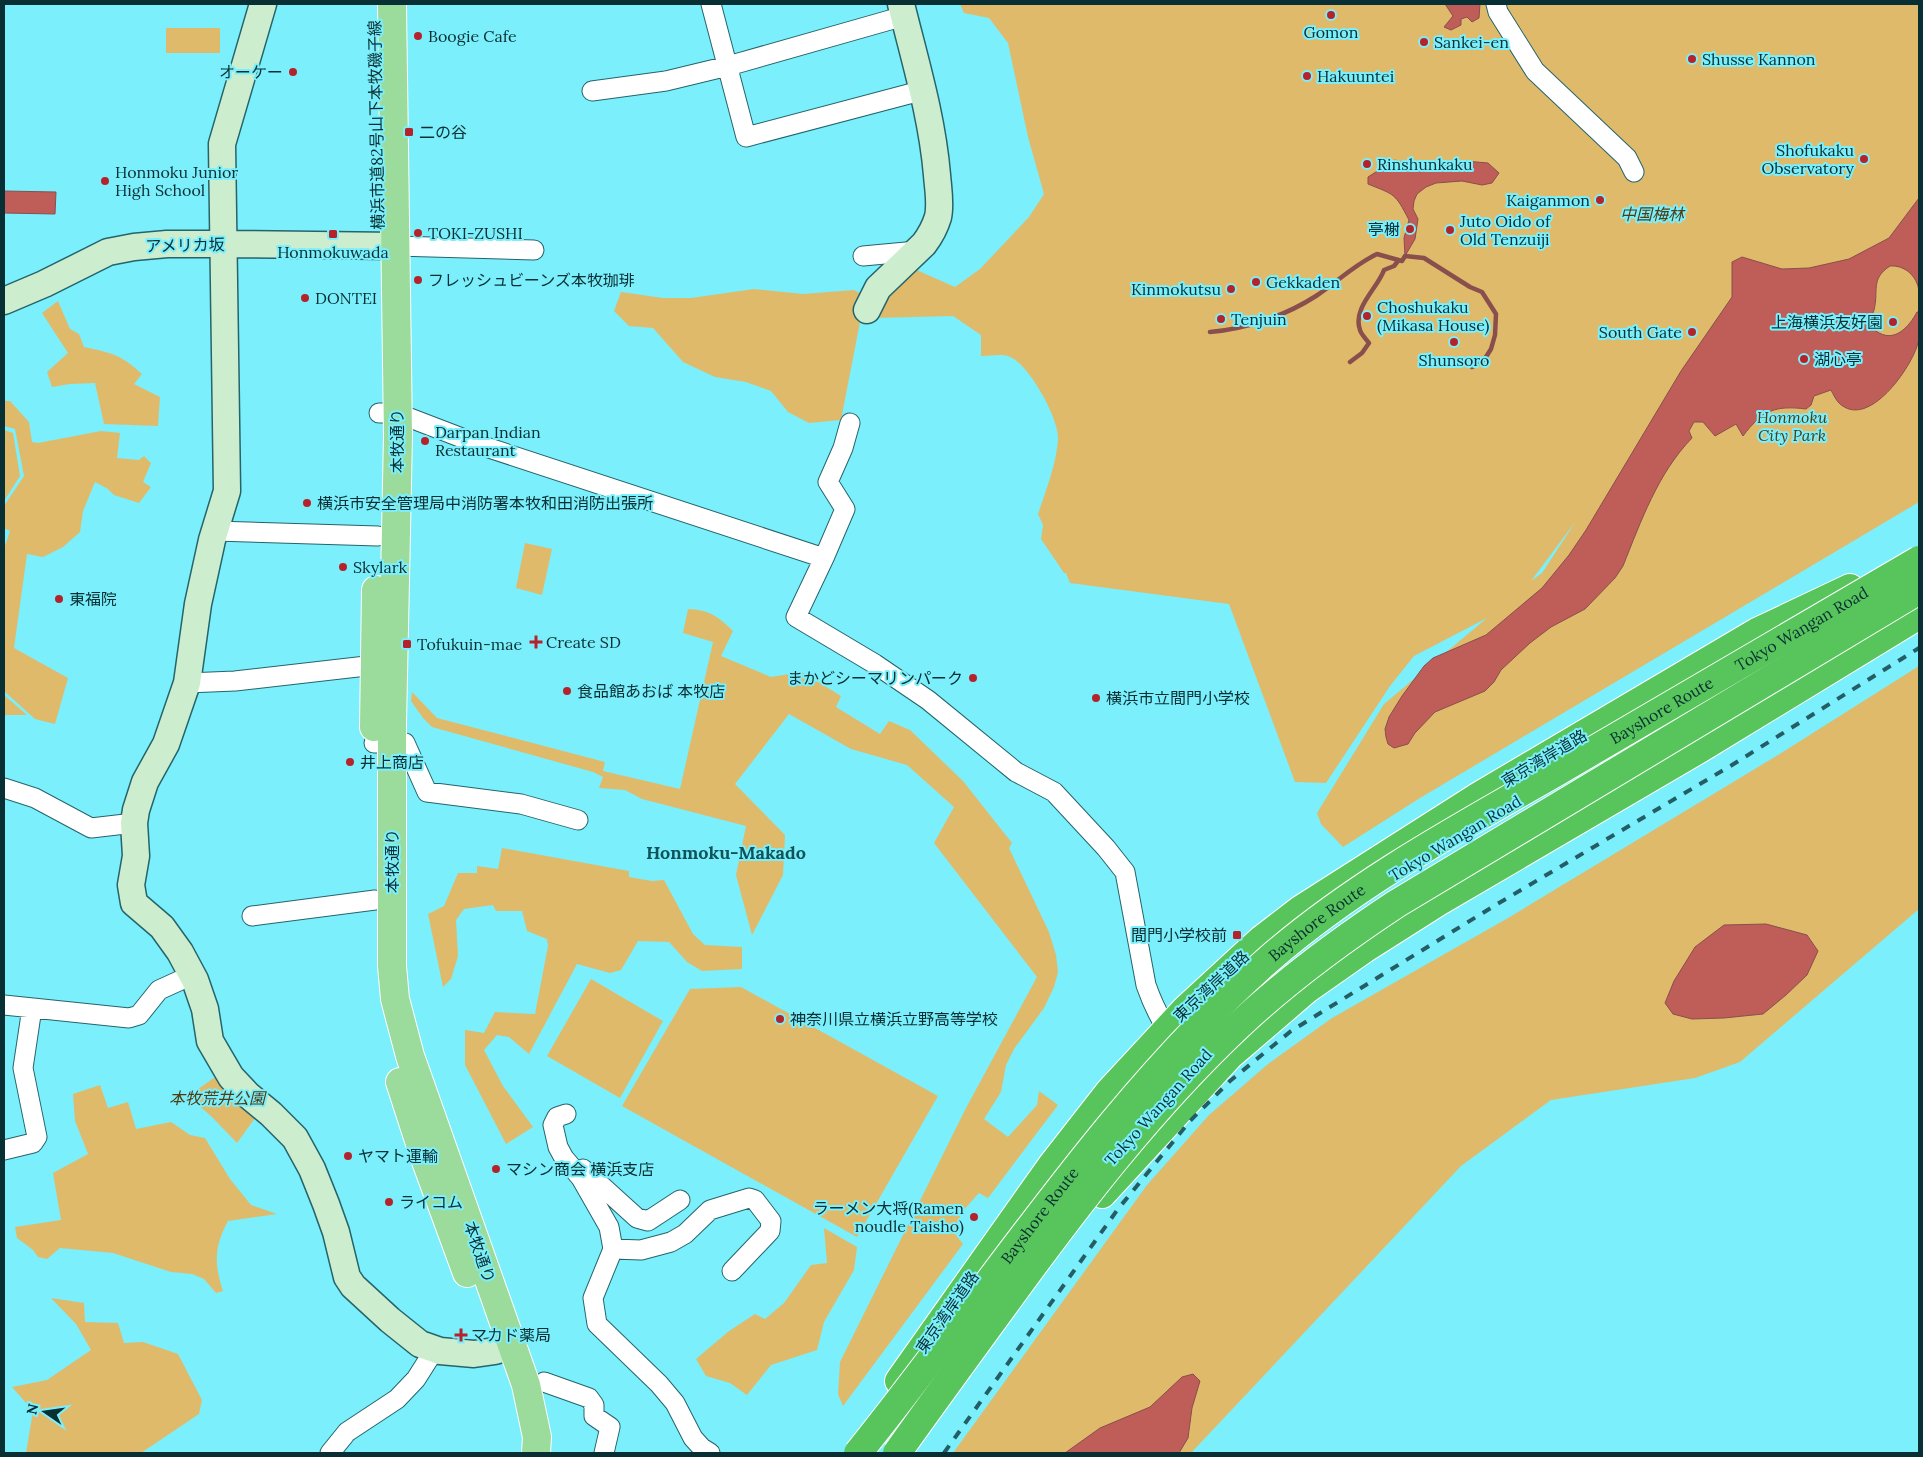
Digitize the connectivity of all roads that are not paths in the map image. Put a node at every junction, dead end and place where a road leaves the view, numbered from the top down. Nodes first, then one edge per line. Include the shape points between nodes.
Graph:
1 (263, 4) edge
2 (374, 4) edge
3 (392, 4) edge
4 (711, 4) edge
5 (1496, 4) edge
6 (903, 10) edge
7 (728, 66) junction
8 (924, 90) junction
9 (592, 91) dead end
10 (1634, 172) dead end
11 (224, 244) junction
12 (387, 246) junction
13 (534, 250) dead end
14 (917, 251) junction
15 (863, 256) dead end
16 (4, 301) edge
17 (867, 310) dead end
18 (388, 413) junction
19 (850, 423) dead end
20 (215, 531) junction
21 (378, 536) junction
22 (824, 558) junction
23 (1915, 559) edge
24 (1919, 590) edge
25 (1919, 614) edge
26 (392, 667) junction
27 (187, 682) junction
28 (383, 743) junction
29 (4, 788) edge
30 (578, 820) dead end
31 (134, 823) junction
32 (375, 900) junction
33 (252, 916) dead end
34 (192, 975) junction
35 (4, 1005) edge
36 (32, 1008) junction
37 (1166, 1029) junction
38 (1206, 1080) junction
39 (566, 1114) dead end
40 (558, 1147) junction
41 (4, 1150) edge
42 (680, 1200) dead end
43 (613, 1249) junction
44 (732, 1272) dead end
45 (504, 1348) junction
46 (435, 1349) junction
47 (544, 1382) dead end
48 (330, 1453) edge
49 (520, 1453) edge
50 (536, 1453) edge
51 (604, 1453) edge
52 (710, 1453) edge
53 (848, 1453) edge
54 (858, 1453) edge
55 (866, 1453) edge
56 (884, 1453) edge
57 (892, 1453) edge
58 (897, 1453) edge

1 - 11 street via 222,144
2 - 12 main road, 横浜市道82号山下本牧磯子線
3 - 12 main road, 横浜市道82号山下本牧磯子線
4 - 7 street
5 - 10 street via 1535,71 1627,158
6 - 7 street
6 - 8 street
7 - 8 street via 746,137
7 - 9 street via 666,81
8 - 14 street via 939,203 930,236
11 - 12 street, アメリカ坂
11 - 16 street, アメリカ坂 via 161,244 108,252
11 - 20 street via 227,491
12 - 13 street
12 - 18 main road, 本牧通り
14 - 15 street
14 - 17 street via 878,288
18 - 21 main road, 本牧通り
18 - 22 street
18 - 26 main road, 本牧通り
19 - 22 street via 828,482 845,509
20 - 21 street
20 - 27 street via 198,604
21 - 26 main road, 本牧通り
22 - 37 street via 796,617 883,669 928,700 1016,772 1054,792 1126,872 1146,985
23 - 37 highway, 東京湾岸道路 via 1757,632 1479,796 1300,910 1261,940
23 - 54 highway, Bayshore Route, bridge via 1426,847 1316,922 1272,957 1196,1028 1147,1081 1034,1221
23 - 55 highway, Tokyo Wangan Road, bridge via 1429,851 1339,911 1168,1064 1046,1212
24 - 58 highway, Bayshore Route, bridge via 1404,899 1279,989 1190,1074 1115,1160 1069,1216
25 - 38 highway, Tokyo Wangan Road via 1364,949 1293,1000
25 - 57 highway, Tokyo Wangan Road, bridge via 1742,692 1434,877 1342,935 1272,988 1187,1072 1081,1195
26 - 27 street via 235,682
26 - 28 main road, 本牧通り
27 - 31 street via 166,744 145,782
28 - 30 street via 405,744 427,792 521,804
28 - 32 main road, 本牧通り
28 - 45 main road, 本牧通り via 395,999 410,1056
29 - 31 street via 35,798 91,828
31 - 34 street via 136,856 131,884 134,903 162,927
32 - 33 street
32 - 45 main road, 本牧通り via 374,972 387,1043 423,1153
34 - 36 street via 158,990 139,1015 129,1018
34 - 46 street via 205,1009 210,1040 231,1077 295,1138 312,1169 353,1286 420,1344
35 - 36 street
36 - 41 street via 23,1068 37,1137 33,1143
37 - 38 street
37 - 53 highway, 東京湾岸道路 via 1109,1092 1052,1165
38 - 56 highway, Tokyo Wangan Road via 962,1353
39 - 40 street via 558,1117 554,1125
40 - 42 street via 643,1221
40 - 43 street via 581,1178 609,1227
43 - 44 street via 641,1250 671,1242 685,1234 710,1210 749,1198 755,1200 771,1221 770,1231
43 - 52 street via 593,1298 597,1324 659,1384 693,1438
45 - 46 street via 474,1354
45 - 49 main road, 本牧通り
45 - 50 main road, 本牧通り via 528,1392 537,1437
46 - 48 street via 416,1379 397,1399 347,1432
47 - 51 street via 589,1398 594,1405 594,1416 610,1427

